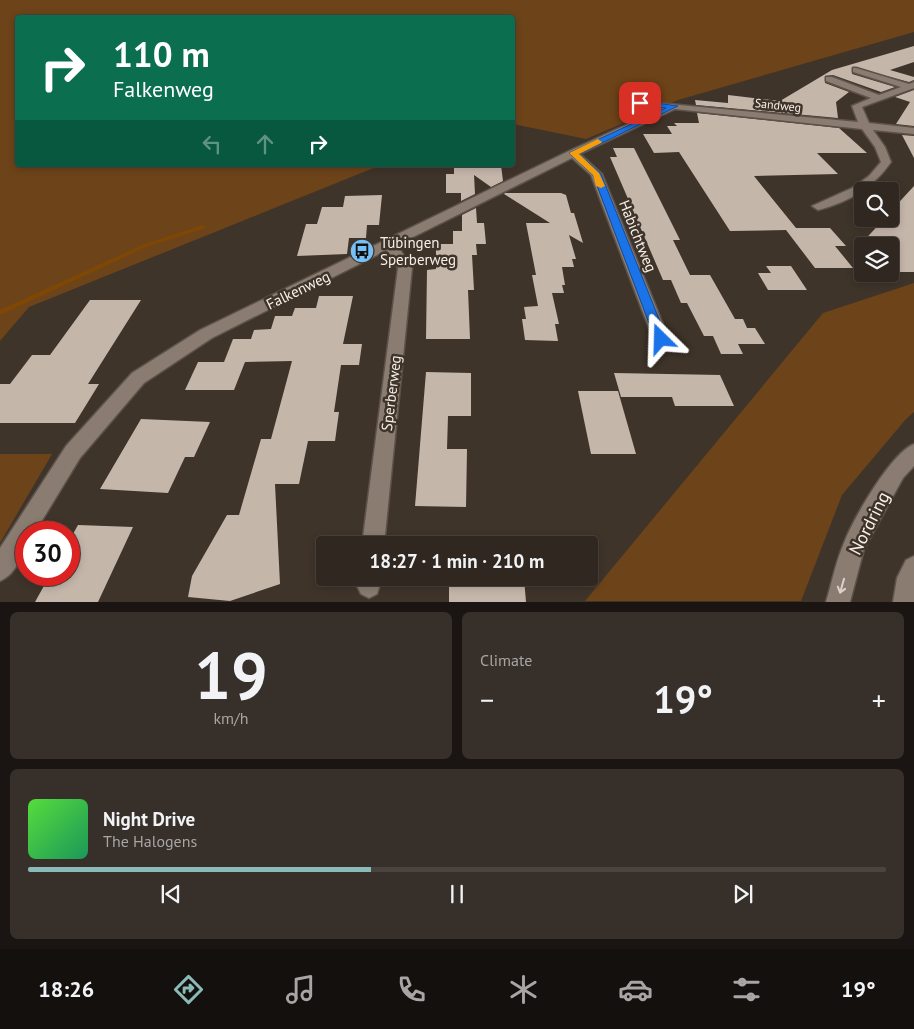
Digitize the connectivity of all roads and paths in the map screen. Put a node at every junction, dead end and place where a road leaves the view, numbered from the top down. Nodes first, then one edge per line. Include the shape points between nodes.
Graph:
1 (856, 70) dead end
2 (829, 79) dead end
3 (911, 86) edge
4 (880, 98) junction
5 (640, 103) dead end
6 (675, 106) junction
7 (867, 126) junction
8 (914, 131) edge
9 (573, 153) junction
10 (818, 206) dead end
11 (390, 245) junction
12 (661, 339) dead end
13 (914, 453) edge
14 (374, 536) edge
15 (914, 568) edge
16 (0, 569) edge
17 (838, 602) edge
18 (904, 602) edge

1 - 3 street
2 - 4 street
3 - 4 street
4 - 7 street via 857,106 858,116
5 - 6 street, Sandweg
6 - 7 street, Sandweg
6 - 9 street, Falkenweg
7 - 8 street, Sandweg
7 - 10 street via 883,150 886,162 881,170 846,198
9 - 11 street, Falkenweg
9 - 12 street, Habichtweg via 596,174
11 - 14 street, Sperberweg via 405,268
11 - 16 street, Falkenweg via 206,334 138,378 73,452
13 -> 17 street, Nordring via 896,471 854,545
15 - 18 street

